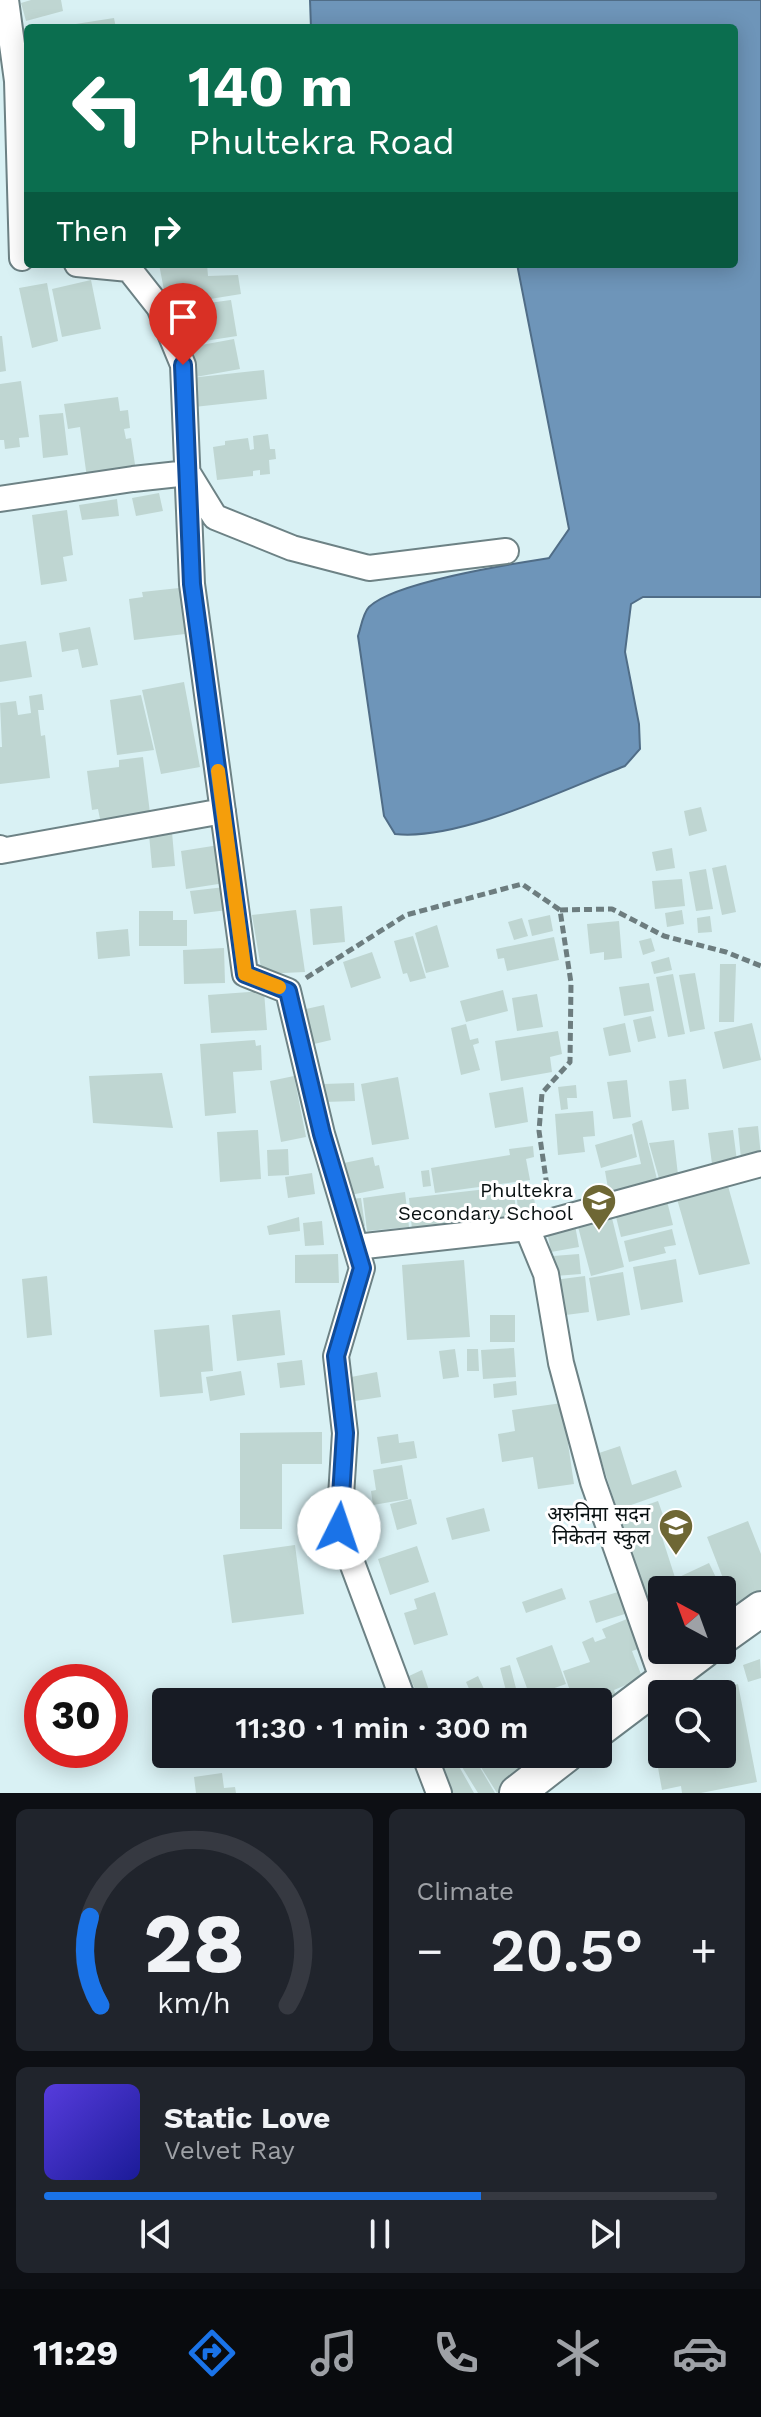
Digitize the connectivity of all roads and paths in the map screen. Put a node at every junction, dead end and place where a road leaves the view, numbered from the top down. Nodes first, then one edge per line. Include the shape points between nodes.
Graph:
1 (6, 0) edge
2 (9, 114) edge
3 (17, 259) edge
4 (130, 268) edge
5 (188, 473) junction
6 (0, 499) edge
7 (506, 551) dead end
8 (223, 811) junction
9 (0, 850) edge
10 (560, 910) junction
11 (761, 966) edge
12 (288, 991) junction
13 (761, 1164) edge
14 (552, 1221) junction
15 (527, 1228) junction
16 (356, 1247) junction
17 (761, 1609) edge
18 (736, 1627) edge
19 (685, 1664) edge
20 (663, 1680) edge
21 (664, 1680) edge
22 (399, 1688) edge
23 (648, 1692) edge
24 (612, 1719) edge
25 (429, 1768) edge
26 (549, 1768) edge
27 (439, 1793) edge
28 (517, 1793) edge

1 - 2 street via 17,81
2 - 3 street
4 - 5 street via 159,307 183,365
5 - 6 street
5 - 7 street via 215,517 292,548 369,568
5 - 8 street via 192,584
8 - 9 street
8 - 12 street via 245,974
10 - 11 path via 612,909 664,936
10 - 12 path via 522,884 406,915
10 - 14 path via 571,983 570,1062 542,1093 539,1131
12 - 16 street
13 - 14 street
14 - 15 street
15 - 16 street
15 - 20 street via 546,1274 561,1363 593,1482
16 - 22 street via 362,1268 336,1356 345,1433 339,1528
17 - 18 main road
19 - 21 main road
23 - 24 main road
25 - 27 street
26 - 28 main road

